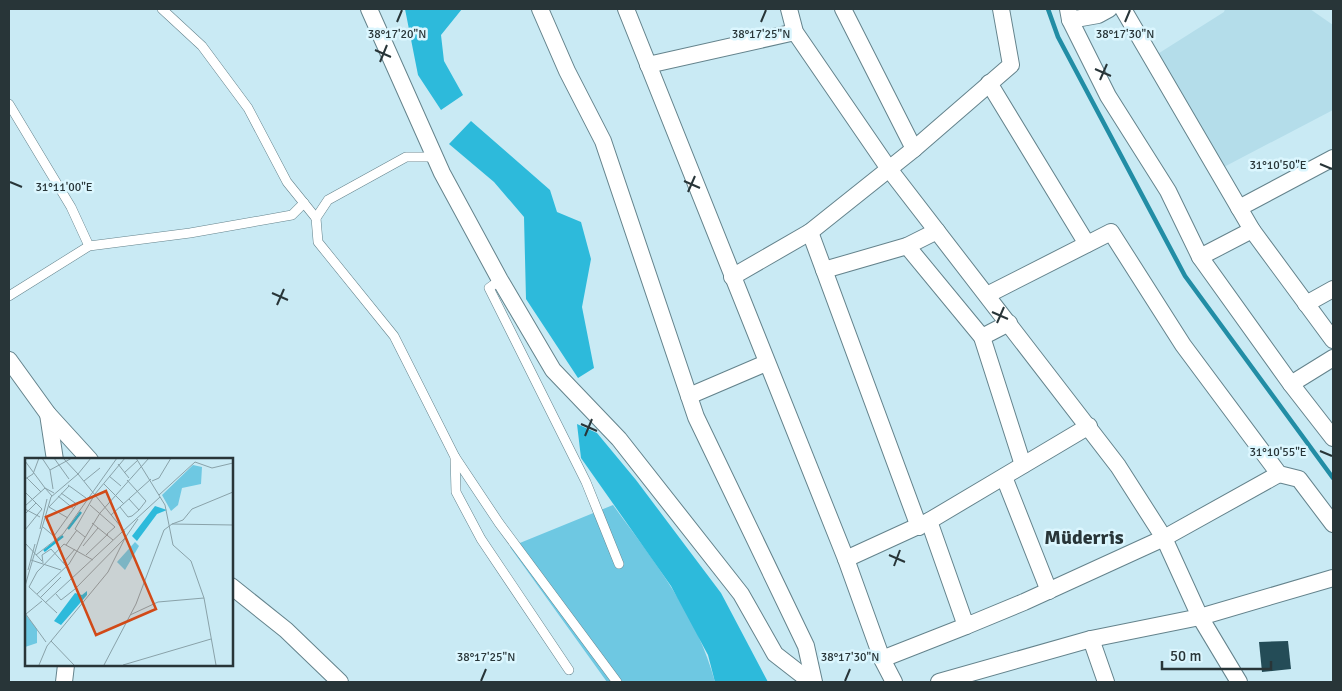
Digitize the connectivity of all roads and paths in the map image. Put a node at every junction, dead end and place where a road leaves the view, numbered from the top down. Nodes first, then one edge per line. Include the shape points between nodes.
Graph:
1 (162, 9) edge
2 (369, 9) edge
3 (540, 9) edge
4 (626, 9) edge
5 (789, 9) edge
6 (843, 9) edge
7 (1000, 9) edge
8 (1109, 9) edge
9 (1123, 9) edge
10 (1069, 15) edge
11 (795, 32) junction
12 (648, 65) junction
13 (989, 84) junction
14 (9, 104) edge
15 (914, 149) junction
16 (435, 157) junction
17 (1333, 158) edge
18 (889, 169) junction
19 (304, 203) junction
20 (1239, 208) junction
21 (316, 218) junction
22 (1252, 230) junction
23 (937, 231) junction
24 (810, 232) junction
25 (1087, 244) junction
26 (89, 246) junction
27 (907, 246) junction
28 (1200, 256) junction
29 (824, 270) junction
30 (732, 277) junction
31 (500, 280) junction
32 (1333, 288) edge
33 (987, 295) junction
34 (9, 296) edge
35 (1306, 304) junction
36 (1008, 322) junction
37 (982, 337) junction
38 (1333, 340) edge
39 (1333, 358) edge
40 (9, 360) edge
41 (766, 363) junction
42 (1291, 384) junction
43 (689, 396) junction
44 (48, 414) junction
45 (1089, 426) junction
46 (1333, 438) edge
47 (455, 457) junction
48 (54, 458) edge
49 (88, 458) edge
50 (1023, 465) junction
51 (1278, 474) junction
52 (1004, 476) junction
53 (924, 524) junction
54 (1333, 524) edge
55 (1164, 538) junction
56 (846, 559) junction
57 (619, 564) dead end
58 (1333, 578) edge
59 (232, 587) edge
60 (1049, 591) junction
61 (1200, 617) junction
62 (966, 626) junction
63 (1092, 640) junction
64 (882, 659) junction
65 (66, 666) edge
66 (569, 670) dead end
67 (64, 682) edge
68 (340, 682) edge
69 (617, 682) edge
70 (813, 682) edge
71 (894, 682) edge
72 (939, 682) edge
73 (1106, 682) edge
74 (1239, 682) edge

1 - 19 lane via 202,46 248,108 287,182
2 - 16 street
3 - 43 street via 567,72 603,141
4 - 12 street
5 - 11 street
6 - 15 street
7 - 13 street via 1011,65
8 - 10 street via 1098,15
9 - 20 street
10 - 28 street via 1108,96 1168,191
11 - 12 street
11 - 18 street
12 - 30 street
13 - 15 street
13 - 25 street
14 - 26 lane via 71,206
15 - 18 street
16 - 21 lane via 406,157 328,200
16 - 31 street
17 - 20 street
18 - 23 street
18 - 24 street
19 - 21 lane
19 - 26 lane via 292,215
20 - 22 street
21 - 47 lane via 318,242 394,336
22 - 28 street
22 - 35 street
23 - 27 street
23 - 33 street
24 - 29 street
24 - 30 street
25 - 33 street
25 - 51 street via 1111,232 1183,345
26 - 34 lane
27 - 29 street
27 - 37 street
28 - 42 street
29 - 53 street
30 - 41 street
31 - 57 lane via 488,288 586,482
31 - 70 street via 554,370 619,439 741,594 775,654
32 - 35 street
33 - 36 street
35 - 38 street
36 - 37 street
36 - 45 street
37 - 50 street
39 - 42 street
40 - 44 street
41 - 43 street
41 - 56 street
42 - 46 street
43 - 70 street via 696,417 806,646
44 - 48 street
44 - 49 street
45 - 50 street
45 - 55 street
47 - 66 lane via 456,492 481,539
47 - 69 lane via 499,523
50 - 52 street
51 - 54 street via 1299,479
51 - 55 street
52 - 53 street
52 - 60 street
53 - 56 street
53 - 62 street
55 - 60 street
55 - 61 street
56 - 64 street
58 - 61 street
59 - 68 street via 286,630
60 - 62 street
61 - 63 street
61 - 74 street
62 - 64 street
63 - 72 street
63 - 73 street
64 - 71 street
65 - 67 street

